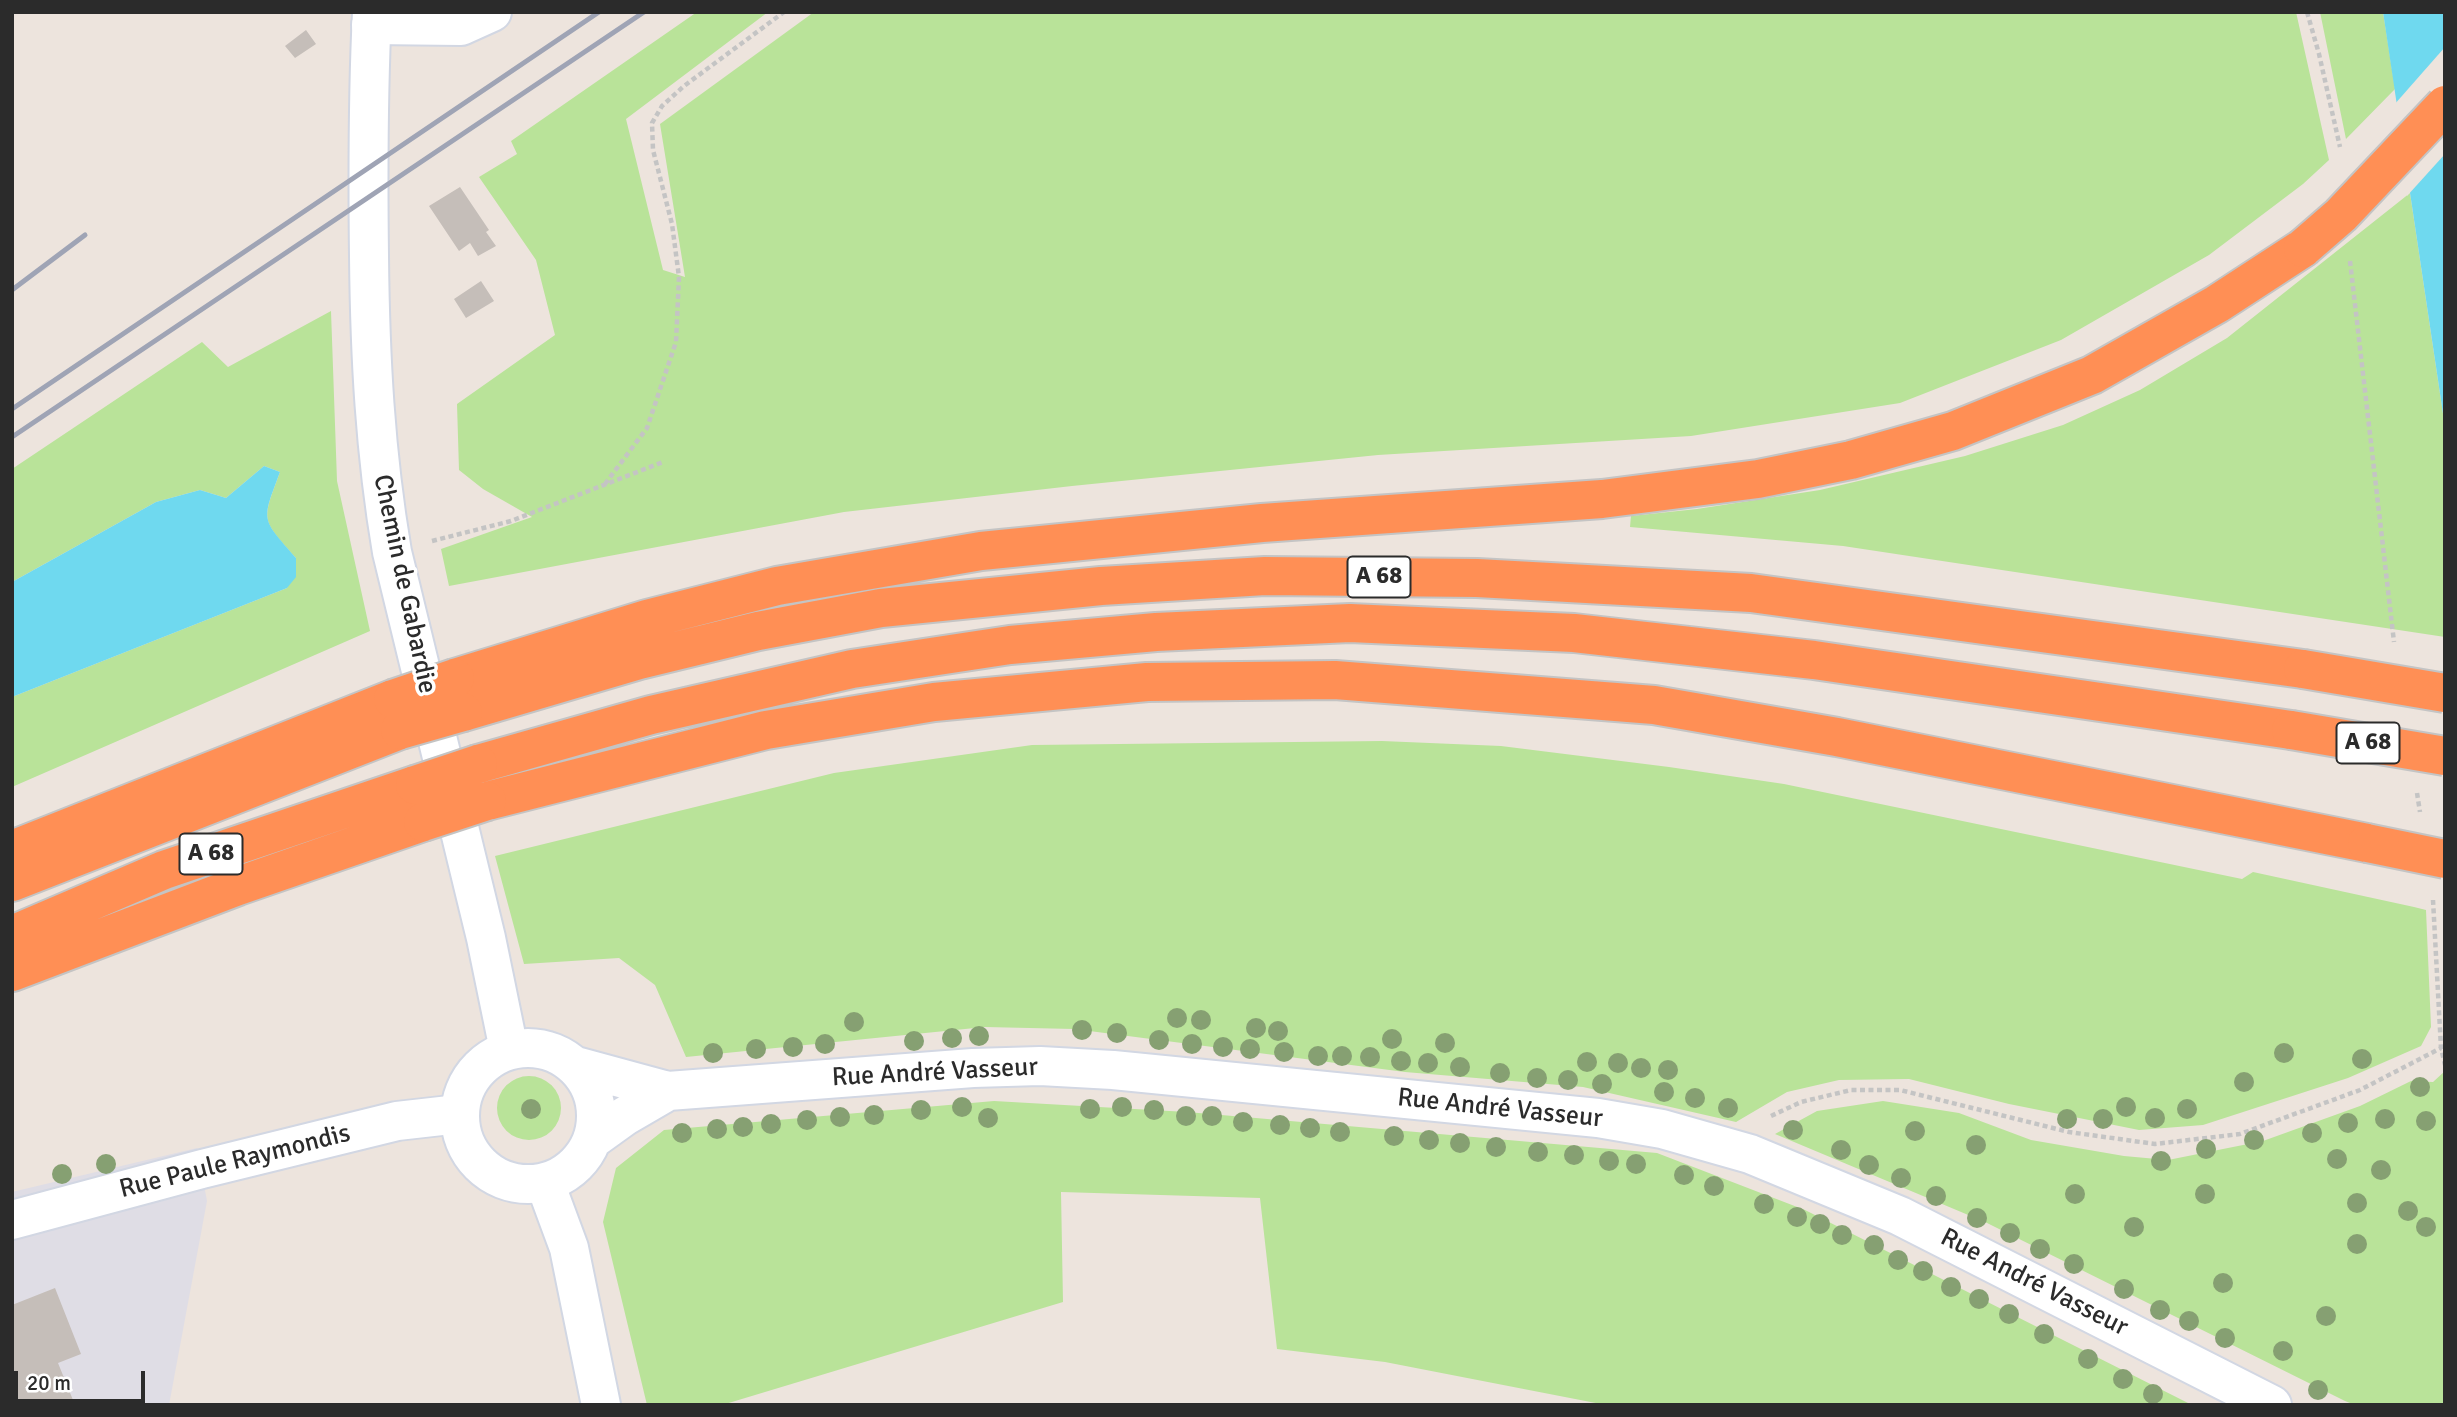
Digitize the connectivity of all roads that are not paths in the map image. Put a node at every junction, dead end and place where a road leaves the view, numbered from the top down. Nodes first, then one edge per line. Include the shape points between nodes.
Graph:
1 (492, 12) edge
2 (372, 19) edge
3 (2445, 105) edge
4 (2445, 693) edge
5 (459, 695) junction
6 (396, 715) junction
7 (2445, 756) edge
8 (12, 850) edge
9 (2445, 859) edge
10 (12, 882) edge
11 (12, 935) edge
12 (12, 972) edge
13 (509, 1050) junction
14 (576, 1066) junction
15 (668, 1091) junction
16 (459, 1114) junction
17 (593, 1139) junction
18 (545, 1183) junction
19 (12, 1220) edge
20 (601, 1405) edge
21 (2272, 1405) edge

1 - 2 street, Chemin de Gabardie via 461,26
2 - 13 street, Chemin de Gabardie via 367,169 376,446 392,552
3 - 5 highway, bridge via 2350,206 2303,248 2217,304 2092,375 1952,431 1851,460 1758,479 1602,499 1262,523 981,551 777,586 648,619
4 - 5 highway, A 68, bridge via 2303,669 1751,593 1477,578 1265,576 1101,586 881,608
5 - 6 highway, A 68, bridge
6 - 8 highway, A 68
6 - 10 highway, A 68
7 - 11 highway, A 68, bridge via 1801,658 1574,633 1350,624 1156,632 1023,644 852,669 651,715 478,764 164,870
9 - 12 highway, bridge via 1654,705 1335,680 1147,682 934,702 766,730 487,801 238,886
13 - 14 street via 551,1051
13 - 16 street via 489,1059 473,1074
14 - 15 street, Rue André Vasseur
14 - 17 street via 595,1100
15 - 17 street, Rue André Vasseur
15 - 21 street, Rue André Vasseur via 1040,1066 1598,1118 1662,1129 1750,1154 1900,1216
16 - 18 street via 462,1135 485,1170 504,1180
16 - 19 street, Rue Paule Raymondis via 397,1121
17 - 18 street via 574,1167
18 - 20 street via 569,1248

